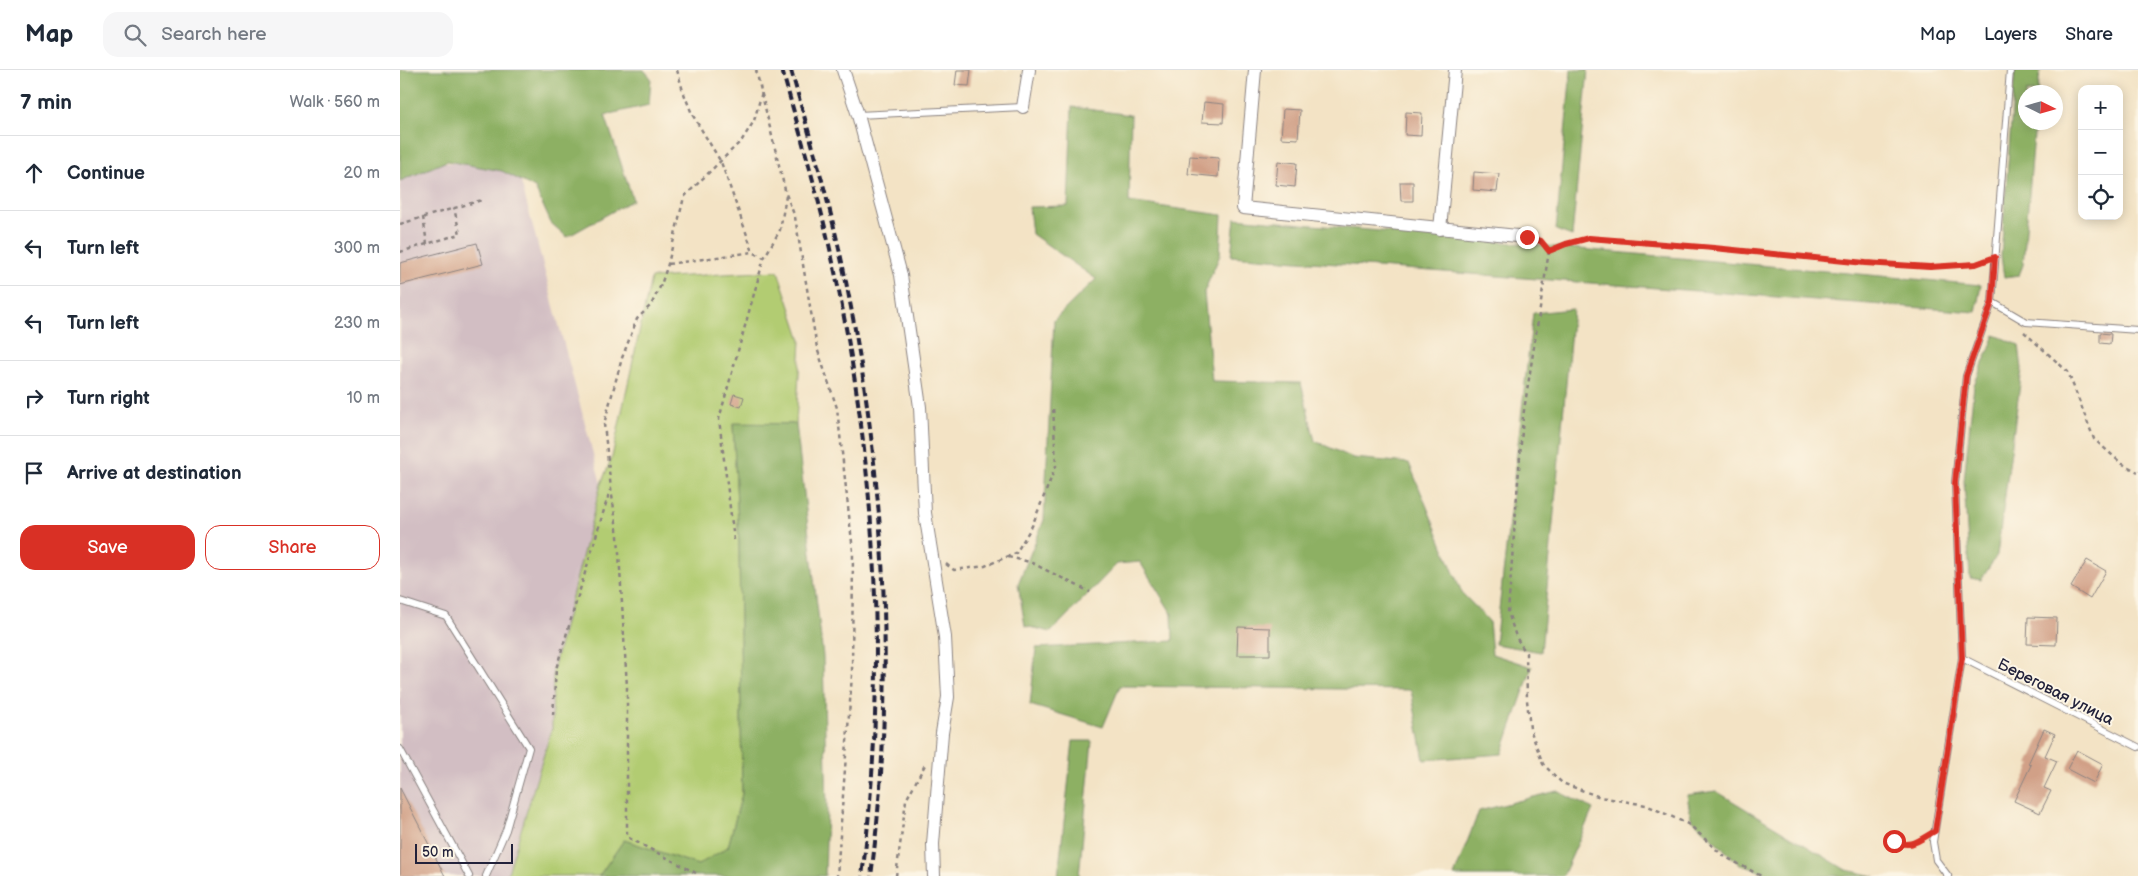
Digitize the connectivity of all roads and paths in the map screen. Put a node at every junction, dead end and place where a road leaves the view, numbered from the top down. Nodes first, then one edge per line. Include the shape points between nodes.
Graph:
1 (677, 70) edge
2 (756, 70) edge
3 (843, 70) edge
4 (1029, 70) edge
5 (1256, 70) edge
6 (1455, 70) edge
7 (2010, 70) edge
8 (762, 92) junction
9 (1023, 107) joint
10 (858, 115) junction
11 (721, 162) junction
12 (786, 194) junction
13 (482, 200) dead end
14 (454, 208) junction
15 (423, 217) junction
16 (400, 224) edge
17 (1440, 229) junction
18 (1527, 237) joint
19 (427, 244) junction
20 (1549, 251) junction
21 (400, 252) edge
22 (752, 252) junction
23 (1995, 257) junction
24 (764, 258) junction
25 (668, 264) junction
26 (1992, 302) junction
27 (2019, 327) dead end
28 (2138, 330) edge
29 (1054, 405) dead end
30 (2138, 472) edge
31 (611, 489) junction
32 (734, 540) dead end
33 (932, 555) junction
34 (1007, 557) junction
35 (1090, 592) dead end
36 (400, 601) edge
37 (1962, 658) junction
38 (554, 715) dead end
39 (2138, 748) edge
40 (400, 749) edge
41 (929, 758) dead end
42 (1935, 831) junction
43 (1890, 837) dead end
44 (696, 873) dead end
45 (470, 876) edge
46 (486, 876) edge
47 (837, 876) edge
48 (896, 876) edge
49 (934, 876) edge
50 (1761, 876) edge
51 (1948, 876) edge

1 - 11 path via 692,114
2 - 8 path
3 - 10 street
4 - 9 street
5 - 17 street via 1243,208
6 - 17 street
7 - 23 lane
8 - 11 path via 754,121 742,140
8 - 12 path
9 - 10 lane
10 - 33 street via 901,275 920,407 925,513
11 - 22 path
11 - 25 path via 684,197
12 - 24 path via 780,230
12 - 47 path via 795,218 817,348 837,408 853,551 852,675
13 - 14 path
14 - 15 path
14 - 19 path via 460,234
15 - 16 path
15 - 19 path
17 - 18 street
18 - 20 path via 1541,241
19 - 21 path
20 - 23 path via 1589,238 1930,267 1976,264
20 - 50 path via 1523,417 1508,612 1516,637 1526,653 1530,729 1543,764 1562,783 1600,797 1646,805 1690,825 1722,855
22 - 24 path
22 - 25 path
23 - 26 lane
24 - 32 path via 719,419
25 - 31 path via 651,305 637,320 622,358 604,424
26 - 28 lane via 2026,322
26 - 37 lane via 1966,376 1955,483
27 - 30 path via 2068,372 2094,439
29 - 34 path via 1056,466 1032,526 1016,553
31 - 38 path via 556,669
31 - 44 path via 618,536 627,687 627,836
33 - 34 path via 954,570 985,566
33 - 49 street via 945,637 948,696 933,844
34 - 35 path via 1030,562
36 - 46 lane via 446,616 529,748 506,830
37 - 39 lane, Береговая улица
37 - 42 lane
40 - 45 lane
41 - 48 path via 906,800
42 - 43 path via 1910,845 1903,845
42 - 51 lane via 1936,860

